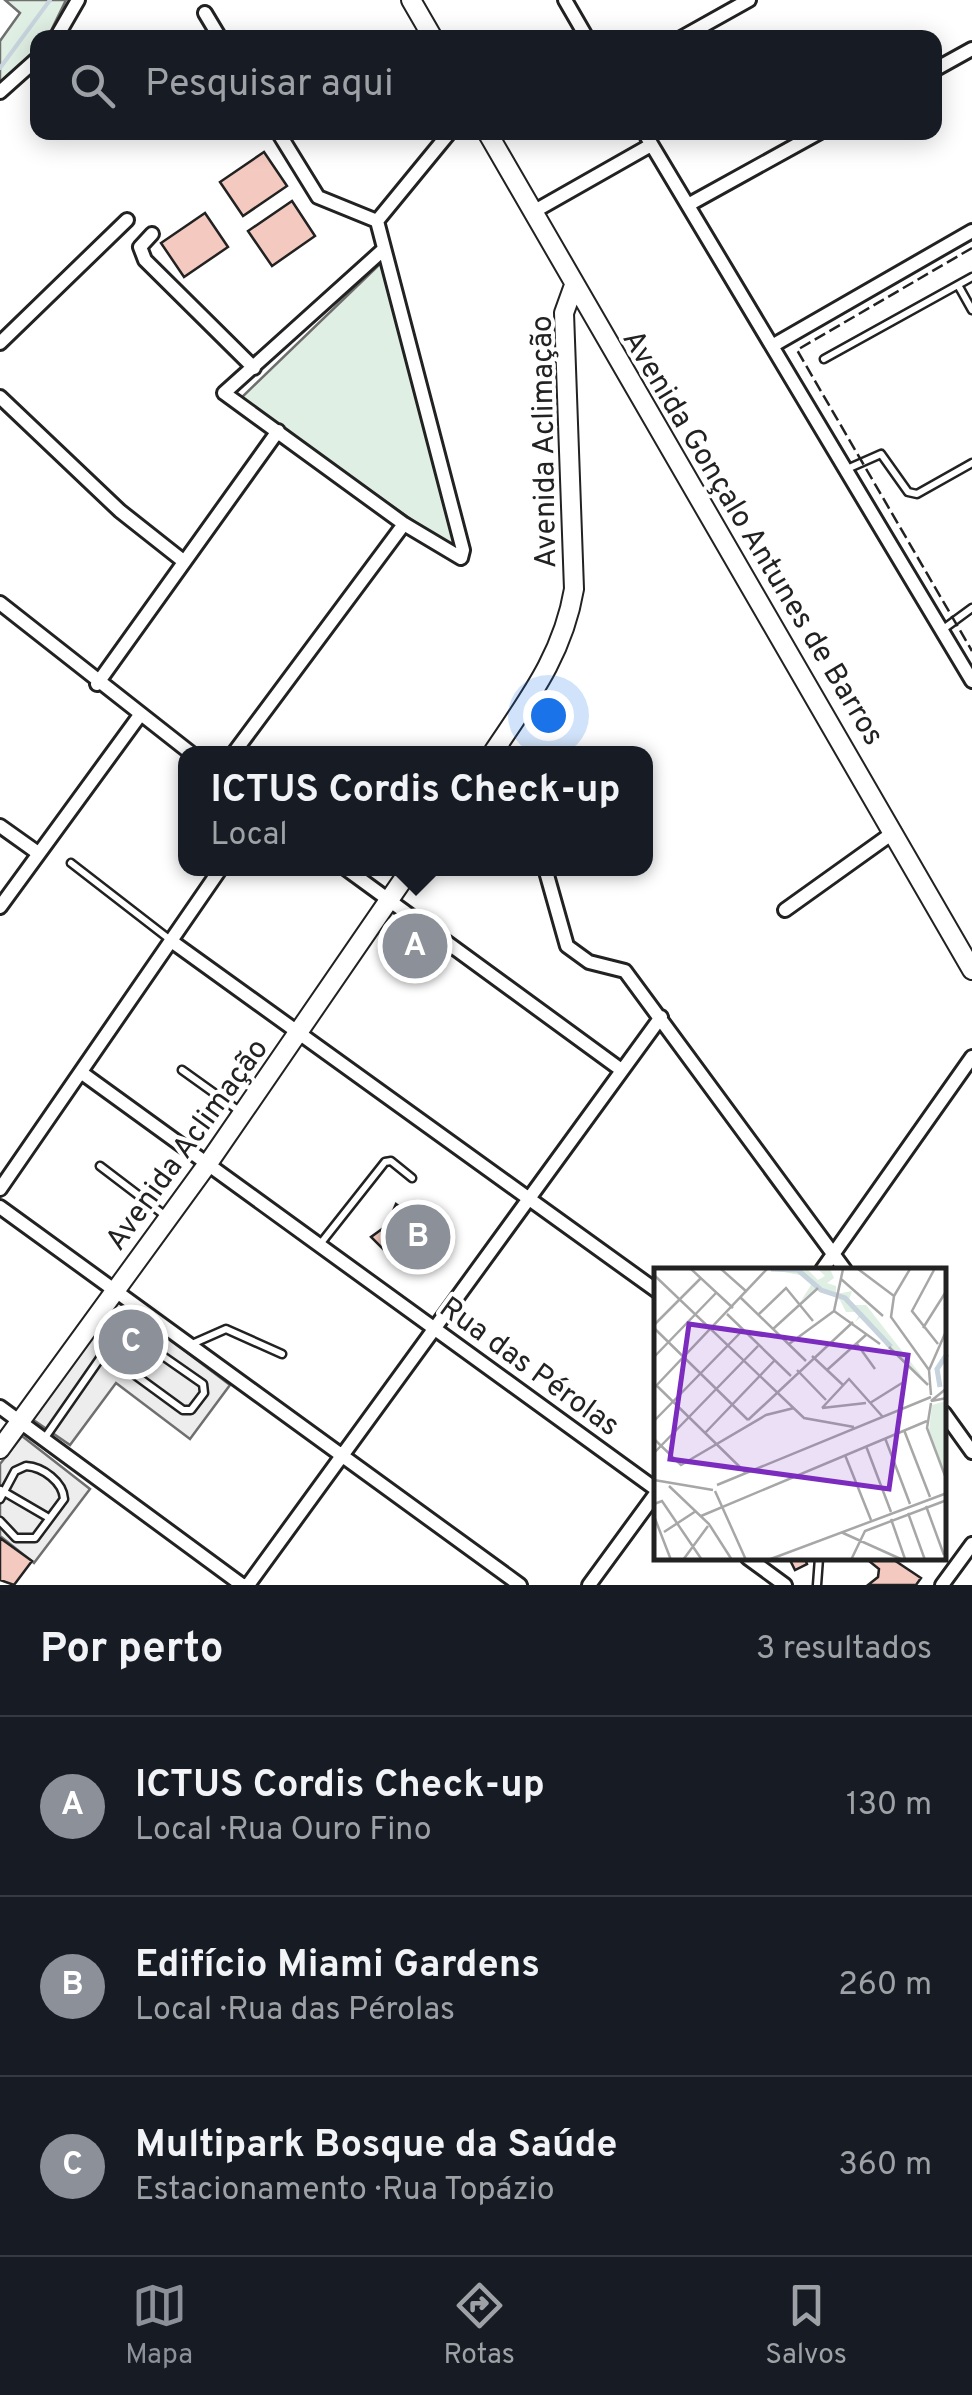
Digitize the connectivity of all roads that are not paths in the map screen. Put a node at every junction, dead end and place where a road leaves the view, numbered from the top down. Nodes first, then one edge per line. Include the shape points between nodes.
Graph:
1 (78, 0) edge
2 (411, 0) edge
3 (566, 0) edge
4 (750, 0) edge
5 (205, 13) dead end
6 (61, 30) edge
7 (215, 30) edge
8 (428, 30) edge
9 (583, 30) edge
10 (695, 30) edge
11 (972, 49) edge
12 (30, 65) edge
13 (942, 66) edge
14 (0, 92) edge
15 (283, 140) edge
16 (443, 140) edge
17 (492, 140) edge
18 (645, 140) edge
19 (648, 140) edge
20 (805, 140) edge
21 (688, 204) junction
22 (533, 212) junction
23 (127, 220) dead end
24 (376, 220) junction
25 (972, 231) edge
26 (152, 234) dead end
27 (384, 248) junction
28 (972, 277) edge
29 (958, 284) junction
30 (574, 288) junction
31 (972, 310) edge
32 (0, 344) edge
33 (772, 346) junction
34 (824, 358) dead end
35 (254, 368) junction
36 (0, 397) edge
37 (278, 431) junction
38 (972, 463) edge
39 (846, 470) junction
40 (404, 524) junction
41 (182, 560) junction
42 (0, 603) edge
43 (972, 608) edge
44 (942, 630) junction
45 (972, 681) edge
46 (97, 684) junction
47 (140, 715) junction
48 (181, 746) edge
49 (239, 746) edge
50 (498, 746) edge
51 (0, 826) edge
52 (894, 832) junction
53 (38, 853) junction
54 (71, 862) dead end
55 (216, 876) edge
56 (356, 876) edge
57 (406, 876) edge
58 (547, 876) edge
59 (389, 900) junction
60 (0, 907) edge
61 (786, 910) dead end
62 (174, 943) junction
63 (972, 970) edge
64 (660, 1017) junction
65 (299, 1033) junction
66 (972, 1057) edge
67 (620, 1069) junction
68 (182, 1070) dead end
69 (82, 1073) junction
70 (243, 1114) junction
71 (209, 1162) junction
72 (100, 1166) dead end
73 (412, 1178) dead end
74 (0, 1189) edge
75 (532, 1199) junction
76 (0, 1207) edge
77 (168, 1218) junction
78 (321, 1243) junction
79 (834, 1254) junction
80 (824, 1268) edge
81 (844, 1268) edge
82 (117, 1288) junction
83 (654, 1289) edge
84 (436, 1329) junction
85 (192, 1344) junction
86 (105, 1353) junction
87 (282, 1354) dead end
88 (0, 1407) edge
89 (947, 1417) edge
90 (19, 1422) junction
91 (43, 1440) junction
92 (0, 1448) edge
93 (972, 1452) edge
94 (343, 1455) junction
95 (654, 1489) edge
96 (1, 1493) edge
97 (654, 1495) edge
98 (48, 1518) junction
99 (0, 1520) edge
100 (972, 1544) edge
101 (755, 1560) edge
102 (819, 1560) edge
103 (245, 1585) edge
104 (520, 1585) edge
105 (589, 1585) edge
106 (785, 1585) edge
107 (817, 1585) edge
108 (942, 1585) edge

1 - 6 street
2 - 8 street
3 - 9 street
4 - 10 street
5 - 7 street
11 - 13 street
12 - 14 street
15 - 24 street via 318,197
16 - 24 street
17 - 22 street, Avenida Gonçalo Antunes de Barros
18 - 22 street
19 - 21 street
20 - 21 street
21 - 33 street
22 - 30 street, Avenida Gonçalo Antunes de Barros
23 - 32 street
24 - 27 street
25 - 33 street
26 - 35 street via 140,246 144,260
27 - 35 street
27 - 40 street via 463,550 458,558
28 - 29 lane
29 - 31 lane
29 - 34 lane
30 - 50 street, Avenida Aclimação via 564,312 574,590 569,621 547,674
30 - 52 street, Avenida Gonçalo Antunes de Barros
33 - 39 street
35 - 37 street via 224,393
36 - 41 street
37 - 40 street
37 - 41 street
38 - 39 lane via 917,494 908,492 881,454
39 - 44 street
40 - 49 street
41 - 46 street
42 - 46 street
43 - 44 lane
44 - 45 street
46 - 47 street
47 - 48 street
47 - 53 street
51 - 53 street
52 - 61 street
52 - 63 street, Avenida Gonçalo Antunes de Barros
53 - 60 street
54 - 62 lane
55 - 62 street
56 - 59 street
57 - 59 street, Avenida Aclimação
58 - 64 street via 567,946 589,962 625,972
59 - 65 street, Avenida Aclimação
59 - 67 street
62 - 65 street
62 - 69 street
64 - 67 street
64 - 79 street
65 - 70 street, Avenida Aclimação
65 - 75 street
66 - 79 street
67 - 75 street
68 - 70 lane
69 - 71 street, Rua das Pérolas
69 - 74 street
70 - 71 street, Avenida Aclimação
71 - 77 street, Avenida Aclimação
71 - 78 street, Rua das Pérolas
72 - 77 lane
73 - 78 lane via 385,1162
75 - 83 street
75 - 84 street
76 - 82 street
77 - 82 street, Avenida Aclimação
78 - 84 street, Rua das Pérolas
79 - 80 street
79 - 81 street
82 - 85 street
82 - 90 street, Avenida Aclimação
84 - 94 street
84 - 95 street, Rua das Pérolas
85 - 87 lane via 226,1329
85 - 94 street
86 - 86 lane via 183,1410 191,1410 204,1393 203,1384 128,1329
86 - 91 lane
88 - 90 street
89 - 93 street
90 - 91 street
90 - 92 street, Avenida Aclimação
91 - 103 street
94 - 103 street
94 - 104 street
96 - 98 lane
96 - 98 lane via 15,1471 33,1466 62,1486 64,1500
97 - 105 street
98 - 99 lane via 35,1538 25,1540
100 - 108 street
101 - 106 street
102 - 107 lane

